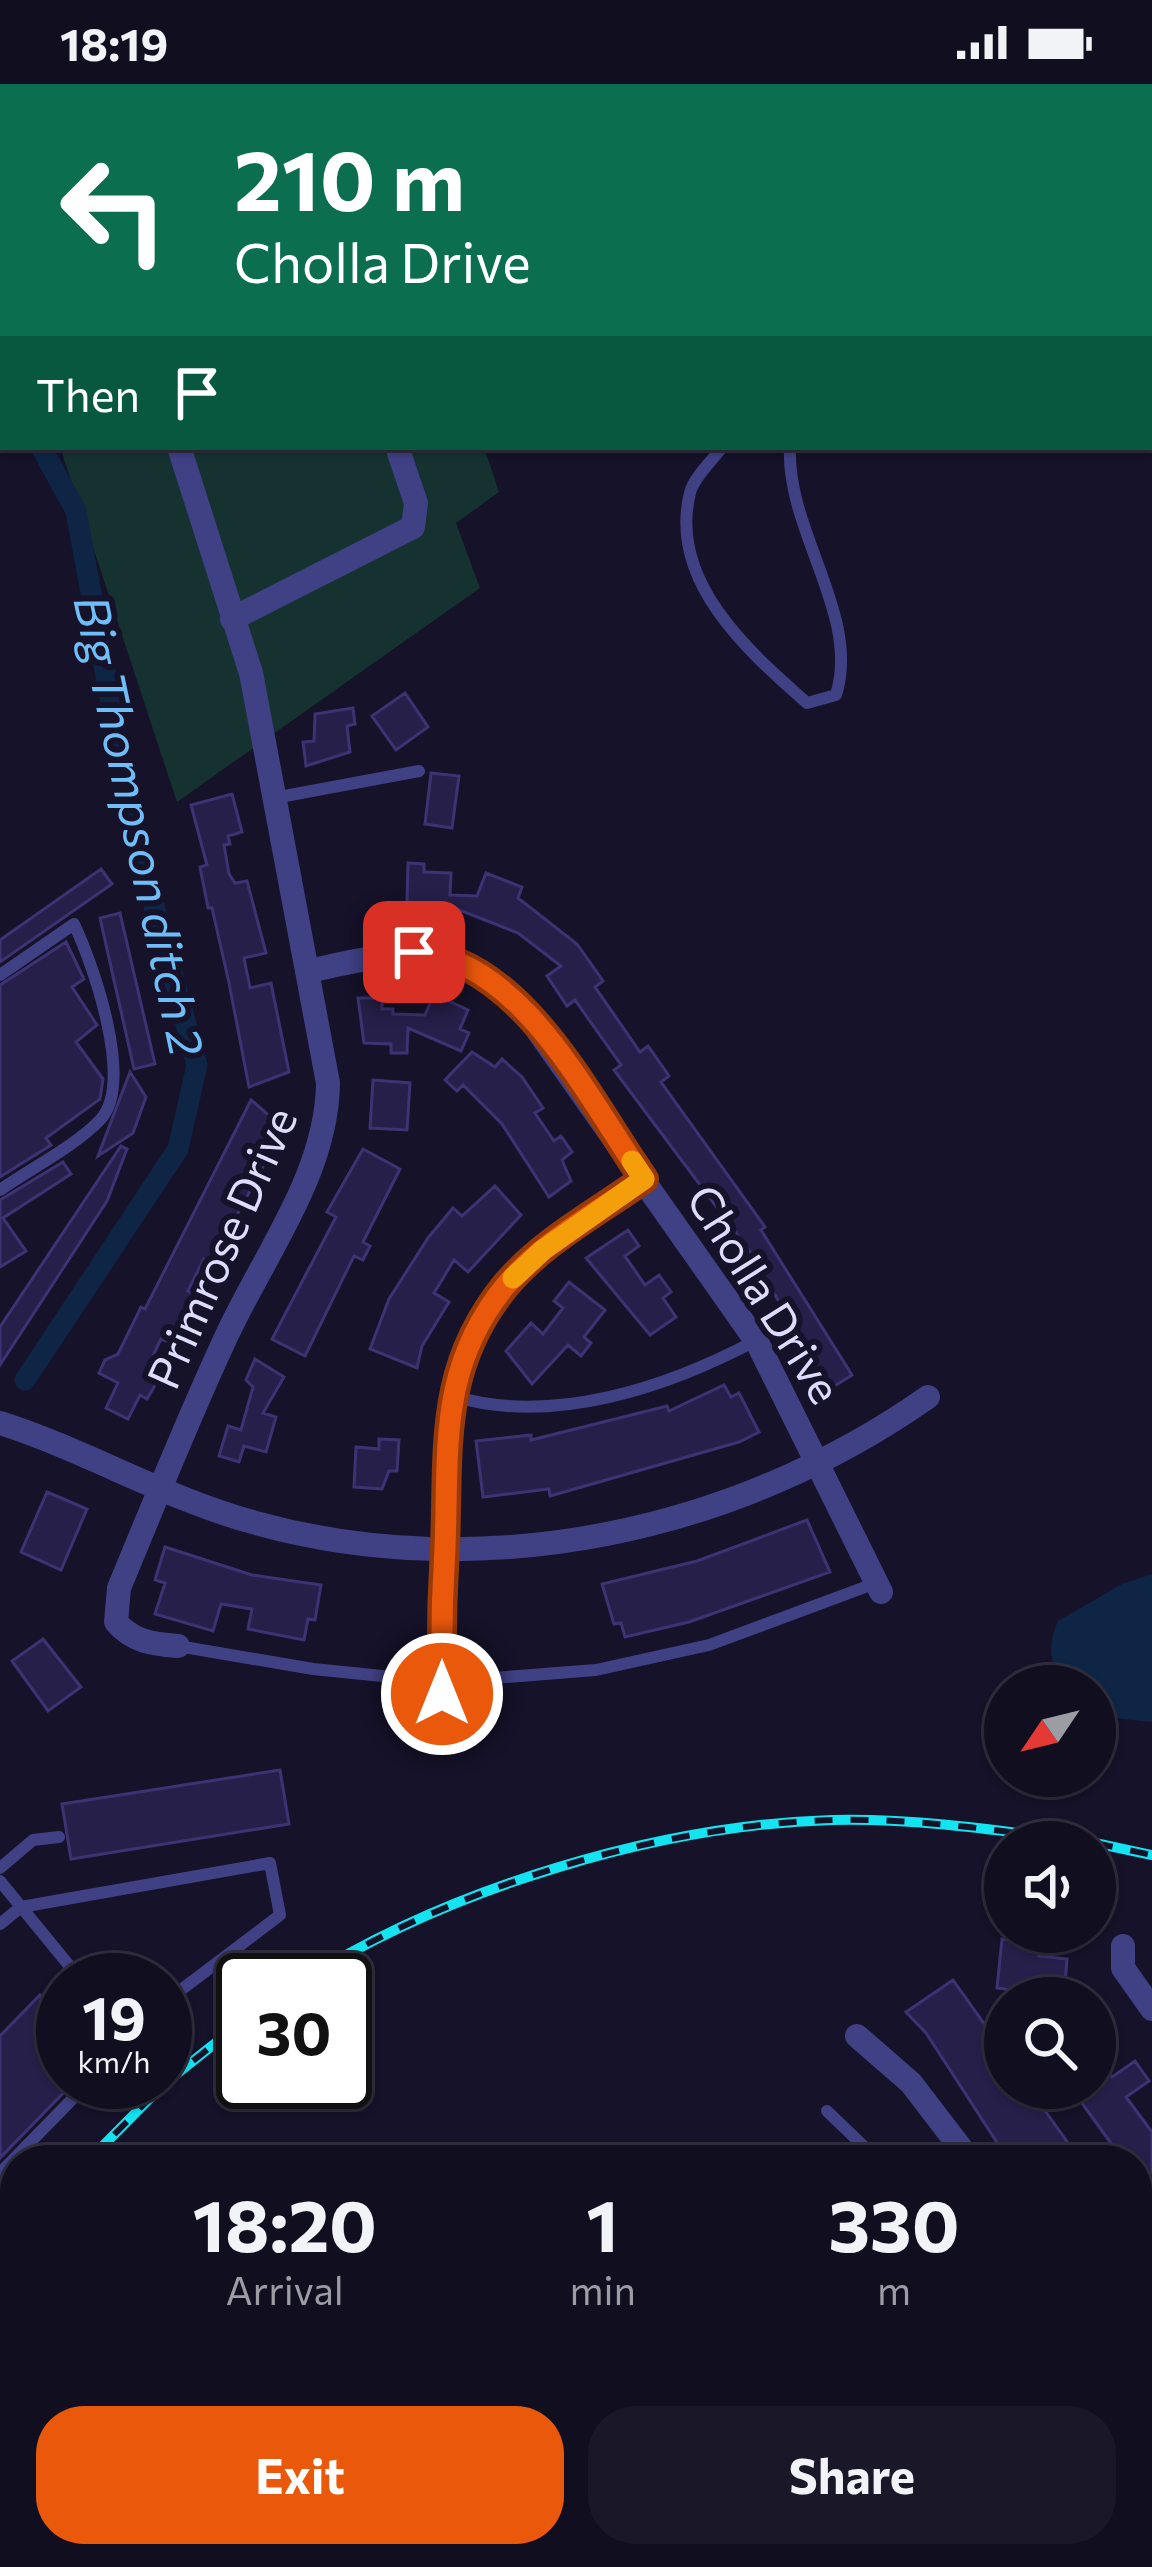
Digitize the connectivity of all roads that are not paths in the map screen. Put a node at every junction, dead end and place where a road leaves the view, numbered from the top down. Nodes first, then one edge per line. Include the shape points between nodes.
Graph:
1 (180, 450) edge
2 (398, 450) edge
3 (720, 450) edge
4 (790, 450) edge
5 (232, 619) junction
6 (419, 771) dead end
7 (274, 797) junction
8 (309, 970) junction
9 (0, 975) edge
10 (644, 1179) junction
11 (0, 1190) edge
12 (756, 1340) junction
13 (452, 1395) junction
14 (928, 1397) dead end
15 (0, 1407) edge
16 (0, 1423) edge
17 (38, 1435) junction
18 (819, 1463) junction
19 (159, 1491) junction
20 (445, 1547) junction
21 (879, 1587) joint
22 (178, 1646) joint
23 (442, 1688) junction
24 (58, 1837) dead end
25 (0, 1868) edge
26 (0, 1881) edge
27 (21, 1907) junction
28 (0, 1924) edge
29 (1123, 1946) dead end
30 (59, 1953) edge
31 (192, 1982) edge
32 (1152, 2009) edge
33 (857, 2036) dead end
34 (63, 2109) edge
35 (827, 2111) dead end
36 (27, 2145) edge
37 (862, 2145) edge
38 (959, 2145) edge

1 - 5 street, Primrose Drive
2 - 5 street via 416,502 413,527
3 - 4 lane via 690,490 689,561 757,659 807,703 836,695 845,668 796,511
5 - 7 street, Primrose Drive
6 - 7 lane
7 - 8 street, Primrose Drive
8 - 10 street, Cholla Drive via 414,952 483,972 520,1004
8 - 19 street, Primrose Drive via 328,1083 318,1152
9 - 11 lane via 74,924 97,972 115,1090 101,1119
10 - 12 street, Cholla Drive
10 - 13 street via 508,1283 473,1337
12 - 13 lane via 680,1375 558,1405 511,1410
12 - 18 street, Cholla Drive
13 - 20 street
14 - 18 street
15 - 17 street
16 - 17 street
17 - 19 street
18 - 20 street via 656,1523 555,1542
18 - 21 street, Cholla Drive
19 - 20 street via 284,1529
19 - 22 street, Primrose Drive via 119,1588 116,1622 139,1640
20 - 23 street
21 - 23 lane via 673,1654
22 - 23 lane
24 - 25 lane via 33,1840
26 - 27 lane
27 - 28 lane
27 - 30 lane
27 - 31 lane via 270,1863 280,1916
29 - 32 street via 1123,1968
33 - 38 street via 911,2083
34 - 36 lane
35 - 37 lane

